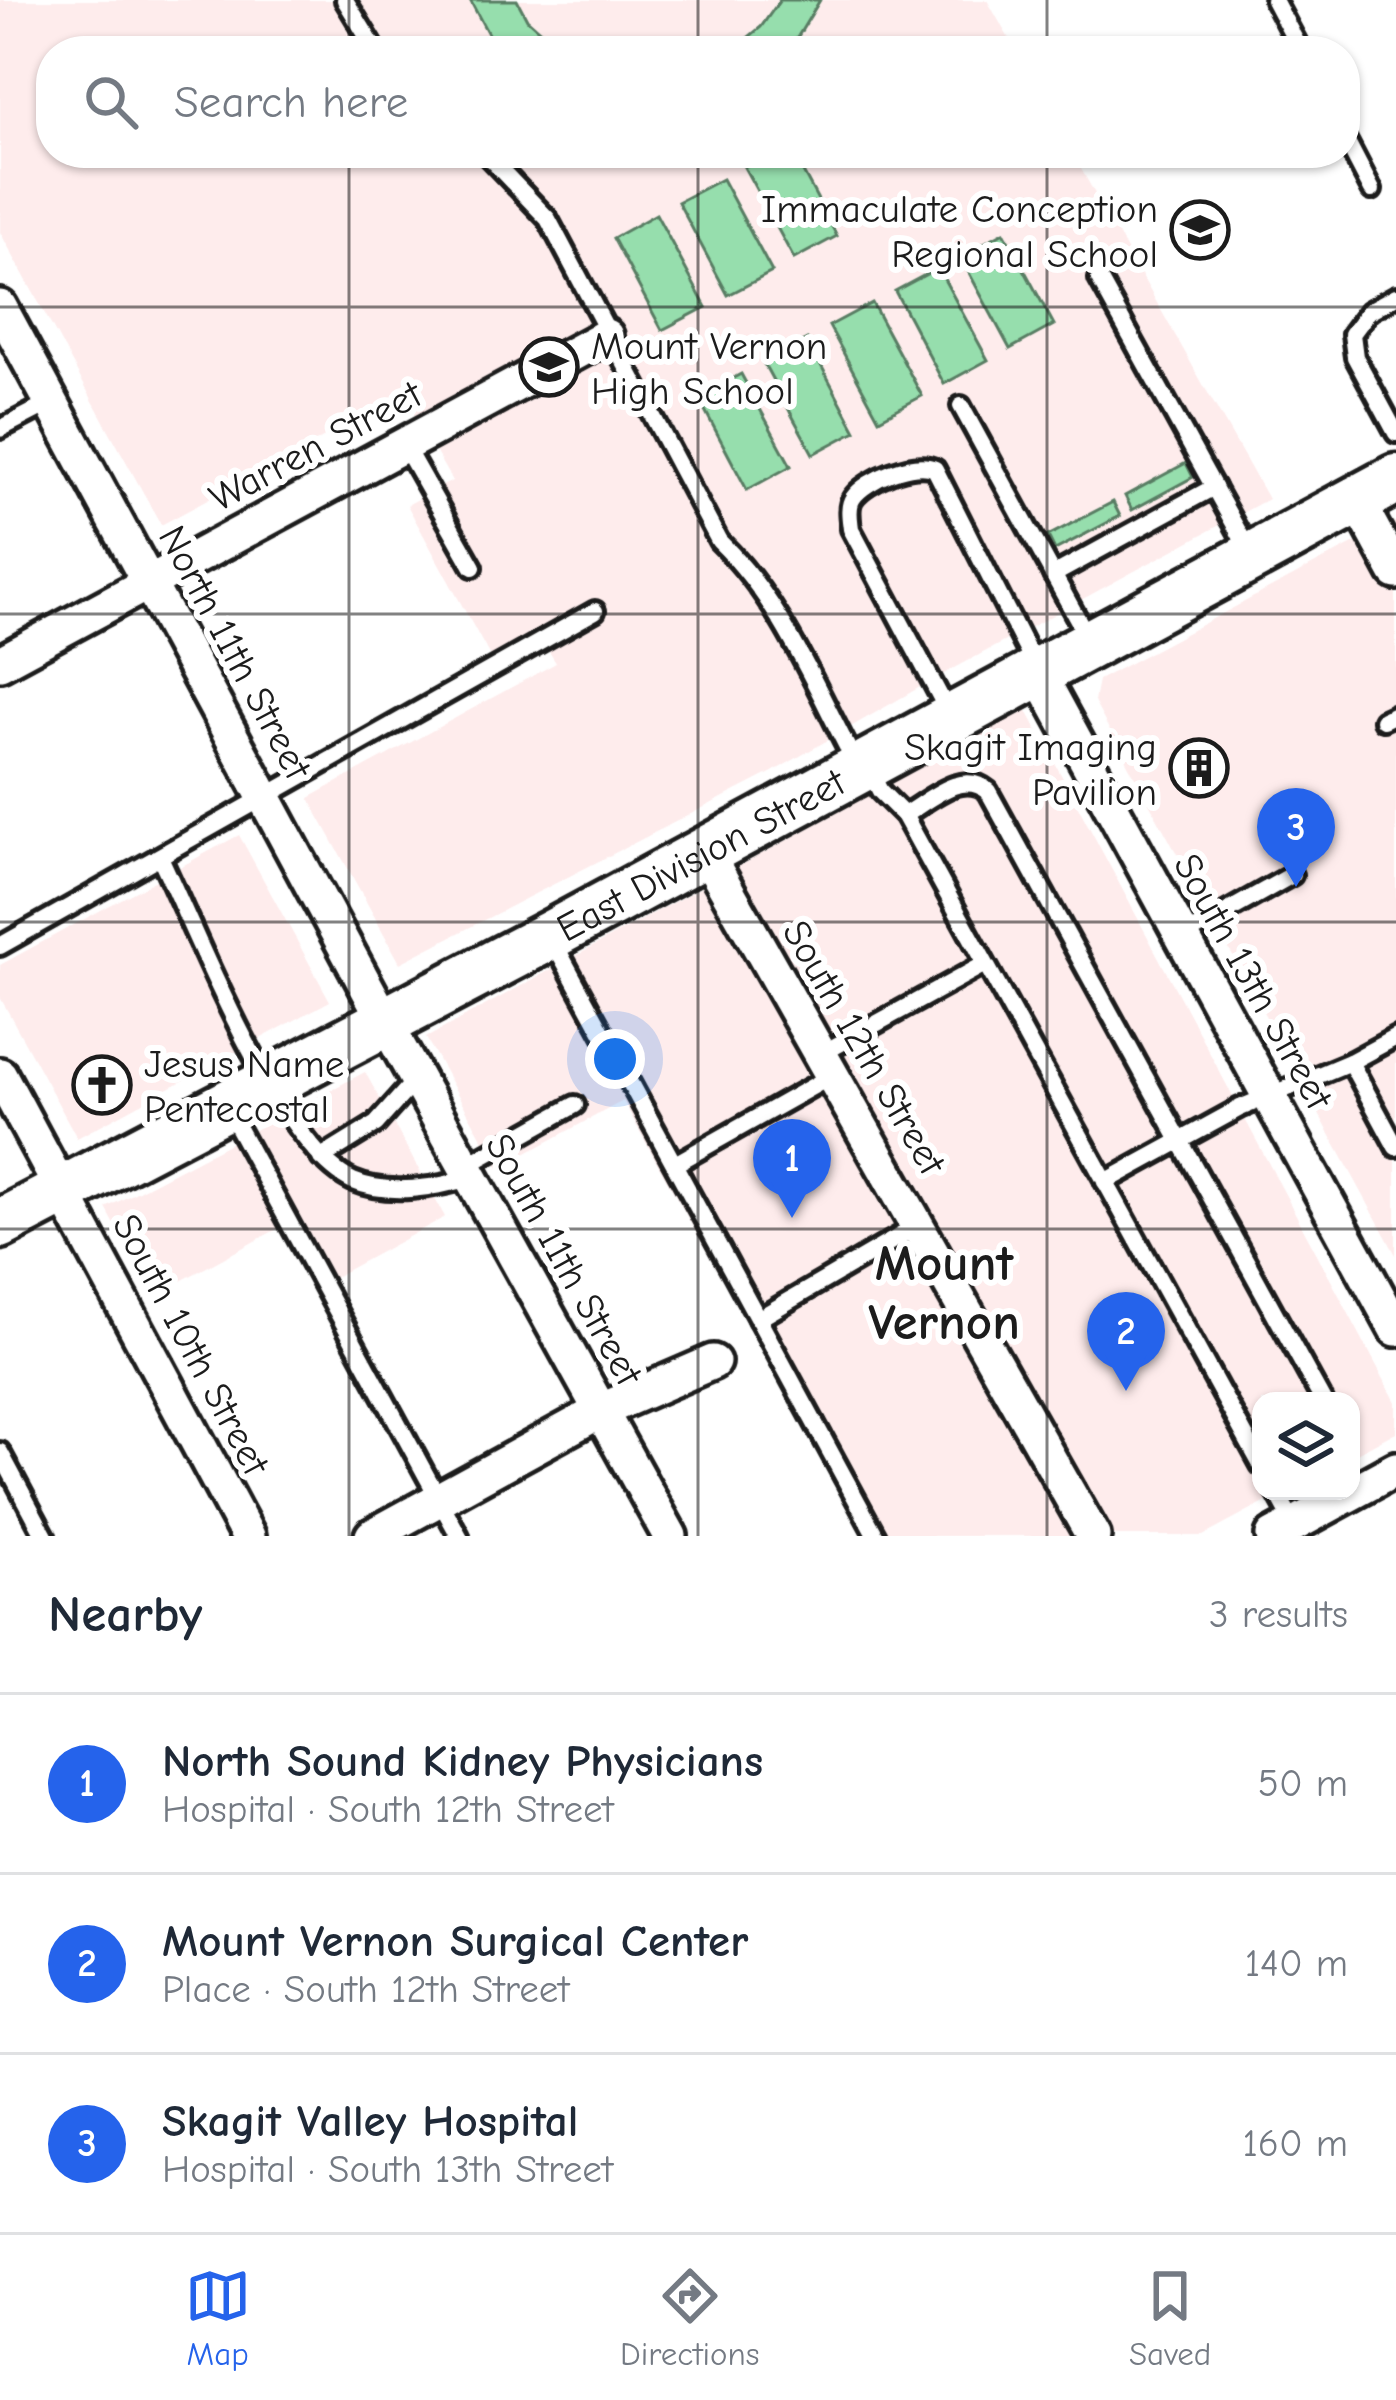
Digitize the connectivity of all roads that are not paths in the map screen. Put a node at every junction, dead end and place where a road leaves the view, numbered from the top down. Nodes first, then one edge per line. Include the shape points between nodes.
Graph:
1 (345, 0) edge
2 (1274, 0) edge
3 (367, 36) edge
4 (1292, 36) edge
5 (1360, 167) edge
6 (499, 168) edge
7 (1372, 190) dead end
8 (1099, 279) dead end
9 (1396, 296) edge
10 (4, 315) edge
11 (606, 336) junction
12 (52, 402) junction
13 (962, 406) dead end
14 (0, 429) edge
15 (1396, 433) edge
16 (404, 445) junction
17 (1214, 487) junction
18 (1377, 490) edge
19 (1253, 557) junction
20 (473, 567) dead end
21 (1396, 572) edge
22 (1053, 574) junction
23 (150, 581) junction
24 (595, 611) dead end
25 (1092, 644) junction
26 (0, 663) edge
27 (1038, 673) junction
28 (952, 719) junction
29 (863, 767) junction
30 (267, 798) junction
31 (904, 815) junction
32 (705, 851) junction
33 (160, 857) junction
34 (1292, 874) dead end
35 (550, 935) junction
36 (1182, 937) junction
37 (0, 946) edge
38 (985, 964) junction
39 (386, 1023) junction
40 (1396, 1037) edge
41 (1350, 1062) junction
42 (827, 1065) junction
43 (0, 1075) edge
44 (417, 1078) junction
45 (268, 1084) junction
46 (1270, 1096) junction
47 (575, 1105) dead end
48 (226, 1106) junction
49 (1180, 1141) junction
50 (1396, 1147) edge
51 (321, 1158) junction
52 (675, 1165) junction
53 (469, 1172) junction
54 (1105, 1182) junction
55 (62, 1192) junction
56 (0, 1224) edge
57 (919, 1226) junction
58 (758, 1318) junction
59 (1396, 1329) edge
60 (713, 1362) dead end
61 (1318, 1392) edge
62 (602, 1411) junction
63 (1252, 1438) edge
64 (0, 1452) edge
65 (1396, 1469) edge
66 (438, 1499) junction
67 (1278, 1500) edge
68 (1284, 1530) edge
69 (45, 1536) edge
70 (248, 1536) edge
71 (371, 1536) edge
72 (459, 1536) edge
73 (670, 1536) edge
74 (876, 1536) edge
75 (1093, 1536) edge

1 - 3 lane
2 - 4 lane
5 - 7 lane
6 - 11 lane via 548,219
8 - 17 lane
9 - 15 lane via 1352,334 1354,357
10 - 12 street, North 11th Street
11 - 16 street, Warren Street
11 - 29 lane via 719,541 772,604
12 - 14 lane
12 - 23 street, North 11th Street
13 - 22 lane
16 - 20 lane
16 - 23 street, Warren Street
17 - 19 lane
17 - 22 lane
18 - 19 street, East Division Street
18 - 21 street
19 - 25 street, East Division Street
22 - 25 lane
23 - 26 street, Warren Street
23 - 30 street, North 11th Street
24 - 30 lane
25 - 27 street, East Division Street
27 - 28 street, East Division Street
27 - 28 lane via 935,470 924,464 877,481 853,497 851,529
27 - 36 street, South 13th Street
28 - 29 street, East Division Street
29 - 31 lane
29 - 32 street, East Division Street
30 - 33 lane
30 - 39 street, North 11th Street
31 - 38 lane
31 - 49 lane via 964,781 988,791
32 - 35 street, East Division Street
32 - 42 street, South 12th Street
33 - 37 lane
33 - 45 lane
34 - 36 lane
35 - 39 street, East Division Street
35 - 52 lane
36 - 46 street, South 13th Street
38 - 42 lane
38 - 54 lane
39 - 44 street, South 11th Street
39 - 45 street, East Division Street
40 - 41 lane
41 - 46 lane
41 - 50 lane
42 - 52 lane
42 - 57 street, South 12th Street
43 - 55 street, South 10th Street
44 - 51 lane via 376,1124
44 - 53 street, South 11th Street
45 - 48 street, East Division Street
45 - 51 lane
46 - 49 lane
46 - 59 street, South 13th Street
47 - 53 lane
48 - 55 street, East Division Street
48 - 66 lane
49 - 54 lane
49 - 61 lane
51 - 53 lane via 362,1184 440,1187
52 - 58 lane
53 - 62 street, South 11th Street
54 - 63 lane
55 - 56 street, East Division Street
55 - 70 street, South 10th Street
57 - 58 lane
57 - 75 street, South 12th Street
58 - 74 lane
60 - 62 street
62 - 66 street
62 - 73 street, South 11th Street
64 - 69 lane
65 - 68 street
66 - 71 street
66 - 72 lane
67 - 68 lane

